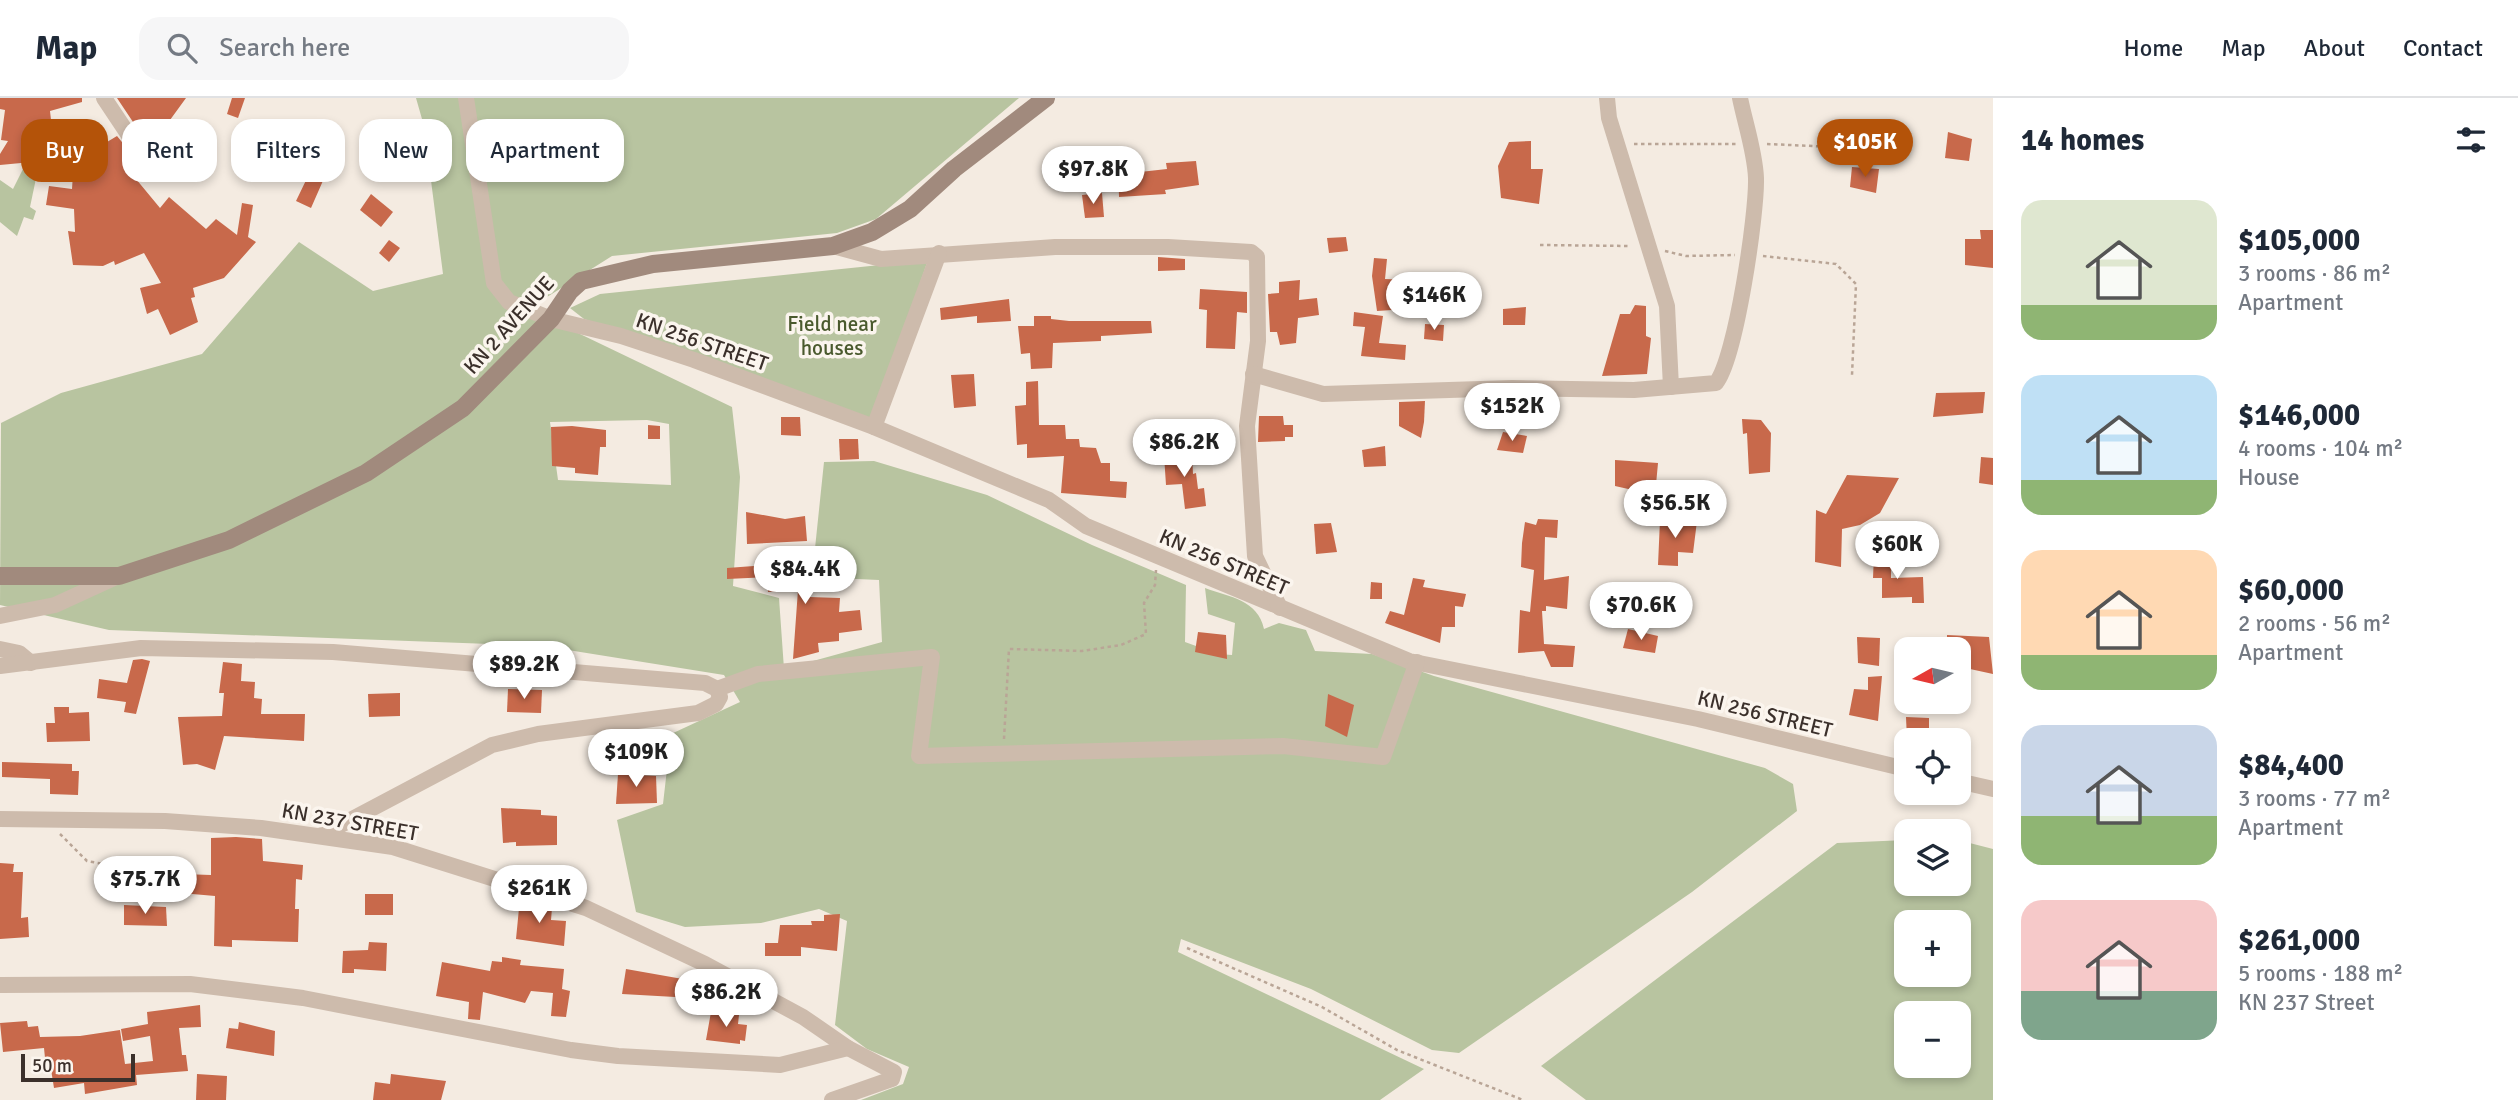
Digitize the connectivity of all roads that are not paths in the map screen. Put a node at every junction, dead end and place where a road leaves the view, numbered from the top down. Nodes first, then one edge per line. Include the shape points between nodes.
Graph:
1 (104, 98) edge
2 (466, 98) edge
3 (1046, 98) edge
4 (1607, 98) edge
5 (1740, 98) edge
6 (122, 125) edge
7 (833, 246) junction
8 (939, 253) junction
9 (551, 319) junction
10 (1253, 374) junction
11 (1671, 387) junction
12 (874, 427) junction
13 (0, 576) edge
14 (119, 576) junction
15 (1280, 608) junction
16 (0, 616) edge
17 (0, 649) edge
18 (1416, 662) junction
19 (31, 663) junction
20 (0, 666) edge
21 (716, 689) junction
22 (1894, 766) edge
23 (1971, 784) edge
24 (1993, 789) edge
25 (0, 819) edge
26 (322, 835) junction
27 (0, 985) edge
28 (848, 1048) junction
29 (832, 1100) edge

1 - 6 street
2 - 9 street, KN 256 STREET via 494,284 509,302
3 - 7 main road, KN 2 AVENUE via 910,209 872,232
4 - 11 street via 1609,118 1667,306
5 - 11 street via 1756,177 1746,272 1727,360 1716,383
7 - 8 street via 881,259
7 - 9 main road, KN 2 AVENUE via 721,255 605,273 581,281
8 - 10 street via 1055,247 1251,252 1257,257 1258,341
8 - 12 street
9 - 12 street, KN 256 STREET via 694,359
9 - 14 main road, KN 2 AVENUE via 463,408 366,473 229,540
10 - 11 street via 1323,394
10 - 15 street via 1247,426 1255,556
12 - 15 street, KN 256 STREET via 1049,500 1086,526
13 - 14 main road, KN 2 AVENUE
14 - 16 street via 55,605
15 - 18 street, KN 256 STREET
17 - 19 street via 19,653
18 - 21 street via 1383,757 1283,746 919,756 932,657 758,674
18 - 22 street, KN 256 STREET via 1698,719
19 - 20 street
19 - 21 street via 141,648 333,652 705,683
21 - 26 street via 720,697 716,704 698,713 538,734 492,745
23 - 24 street
25 - 26 street, KN 237 STREET via 165,821
26 - 28 street, KN 237 STREET via 393,847 586,908 705,964 803,1017
27 - 28 street via 190,984 303,998 618,1056 780,1065
28 - 29 street, KN 237 STREET via 894,1072 892,1079

